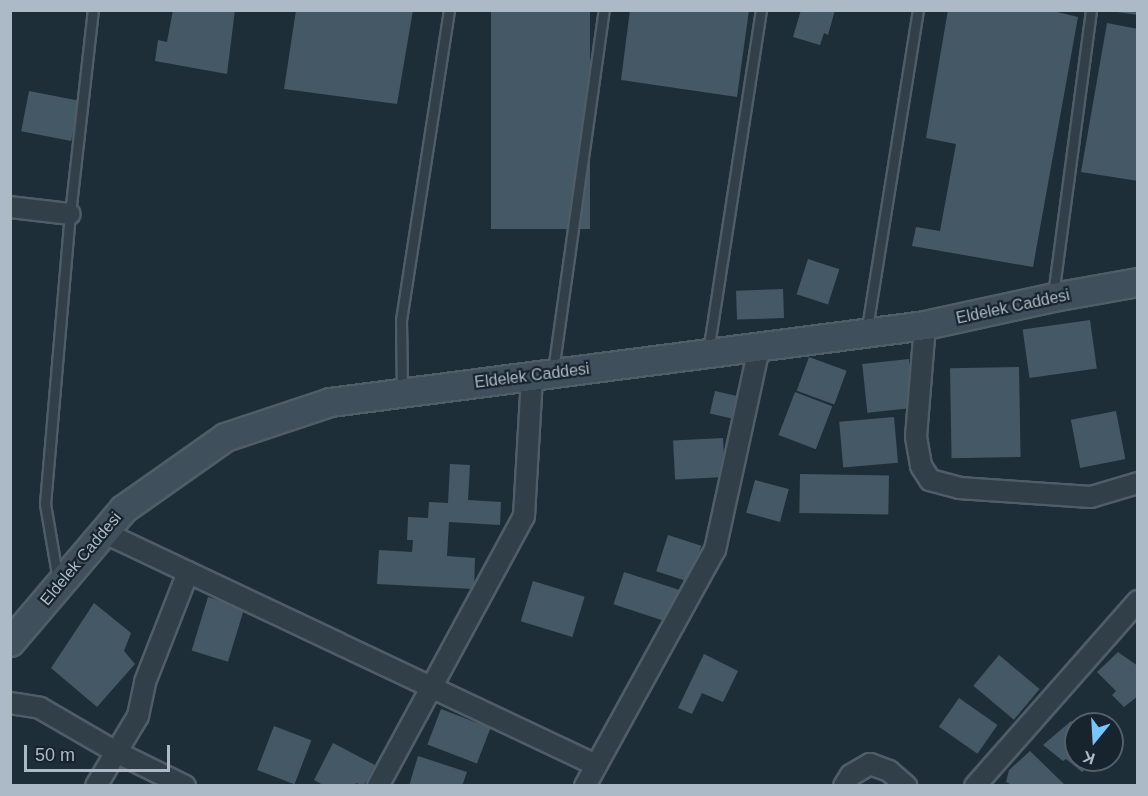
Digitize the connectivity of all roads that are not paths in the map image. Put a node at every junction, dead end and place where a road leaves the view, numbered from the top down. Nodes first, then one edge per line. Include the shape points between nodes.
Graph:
1 (93, 10) edge
2 (449, 10) edge
3 (604, 10) edge
4 (761, 10) edge
5 (918, 10) edge
6 (1091, 10) edge
7 (10, 207) edge
8 (70, 214) junction
9 (1137, 282) edge
10 (1053, 297) junction
11 (925, 325) junction
12 (866, 334) junction
13 (759, 348) junction
14 (708, 354) junction
15 (542, 375) junction
16 (402, 393) junction
17 (1137, 483) edge
18 (103, 532) junction
19 (188, 572) junction
20 (59, 585) junction
21 (1137, 601) edge
22 (10, 642) edge
23 (433, 688) junction
24 (10, 703) edge
25 (116, 752) junction
26 (596, 765) junction
27 (96, 786) edge
28 (185, 786) edge
29 (378, 786) edge
30 (585, 786) edge
31 (843, 786) edge
32 (906, 786) edge
33 (975, 786) edge

1 - 8 lane
2 - 16 lane via 401,320
3 - 15 lane
4 - 14 lane
5 - 12 lane
6 - 10 lane
7 - 8 street
8 - 20 lane via 45,504
9 - 10 street, Eldelek Caddesi
10 - 11 street, Eldelek Caddesi
11 - 12 street, Eldelek Caddesi
11 - 17 street via 916,437 921,466 930,480 959,488 1090,497
12 - 13 street, Eldelek Caddesi
13 - 14 street, Eldelek Caddesi
13 - 26 street via 715,550
14 - 15 street, Eldelek Caddesi
15 - 16 street, Eldelek Caddesi
15 - 23 street via 524,516
16 - 18 street, Eldelek Caddesi via 330,402 225,437 123,509
18 - 19 street
18 - 20 street, Eldelek Caddesi
19 - 23 street
19 - 25 street via 145,682 138,716
20 - 22 street, Eldelek Caddesi
21 - 33 street
23 - 26 street
23 - 29 street
24 - 25 street via 40,708
25 - 27 street
25 - 28 street
26 - 30 street
31 - 32 street via 851,775 870,764 890,771

